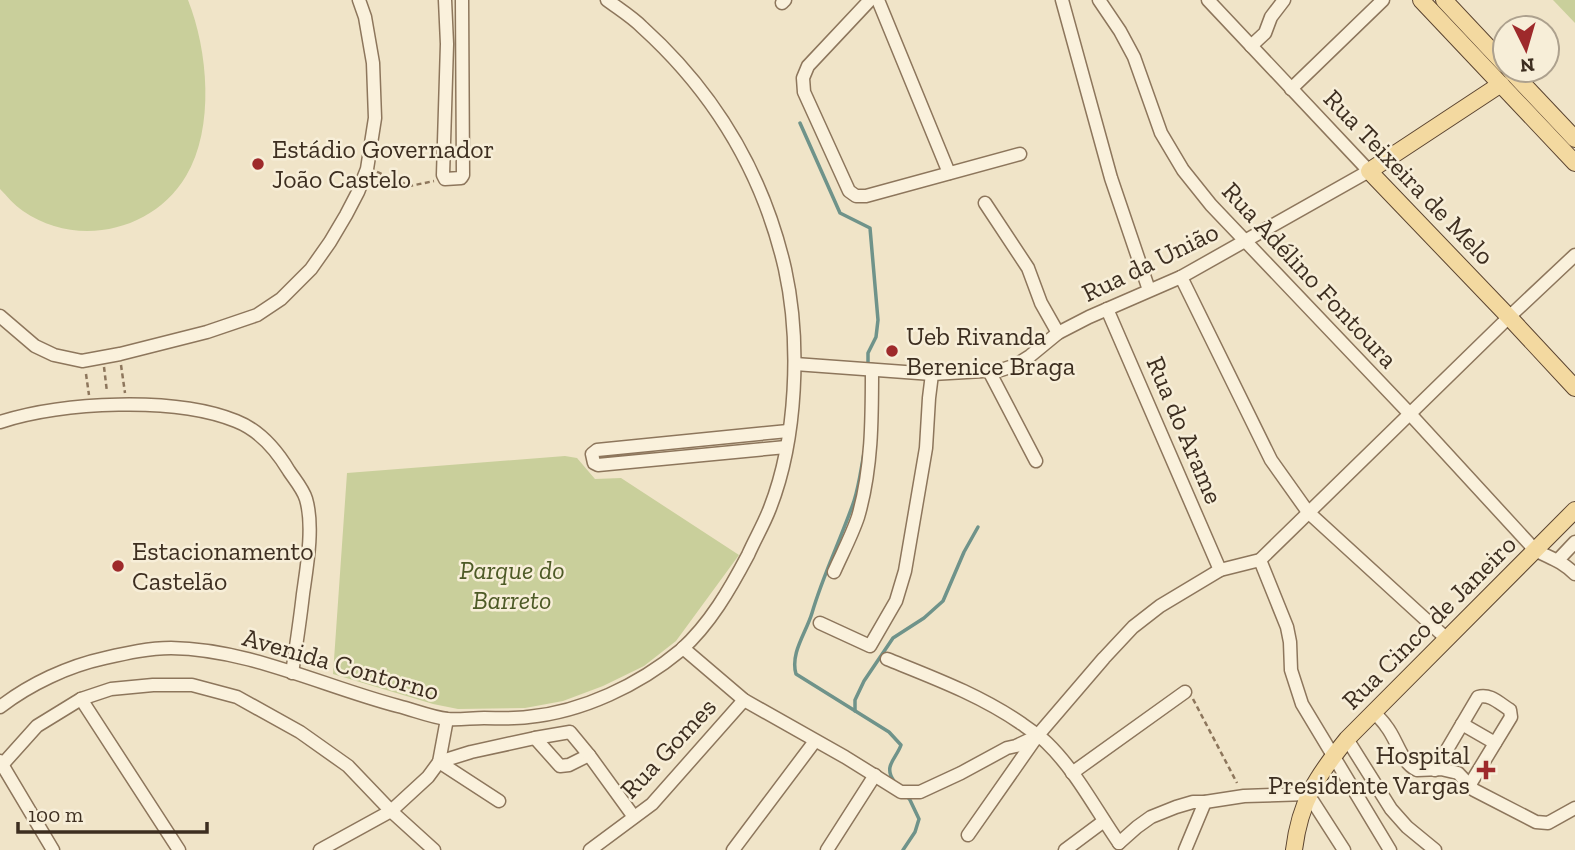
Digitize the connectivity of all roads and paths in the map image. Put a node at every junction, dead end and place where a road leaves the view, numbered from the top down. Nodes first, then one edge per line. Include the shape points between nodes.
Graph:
1 (359, 0) edge
2 (445, 0) edge
3 (462, 0) edge
4 (607, 0) edge
5 (870, 0) edge
6 (878, 0) edge
7 (1062, 0) edge
8 (1099, 0) edge
9 (1208, 0) edge
10 (1284, 0) edge
11 (1383, 0) edge
12 (1421, 0) edge
13 (1444, 0) edge
14 (1251, 47) junction
15 (1491, 50) edge
16 (1491, 63) edge
17 (1496, 84) edge
18 (1512, 84) edge
19 (1514, 84) edge
20 (1291, 89) junction
21 (1575, 139) edge
22 (1020, 154) dead end
23 (1575, 163) edge
24 (367, 169) junction
25 (1369, 171) junction
26 (948, 173) junction
27 (445, 179) junction
28 (985, 203) dead end
29 (1245, 241) junction
30 (1575, 255) edge
31 (1181, 277) junction
32 (1149, 290) junction
33 (1107, 309) junction
34 (0, 316) edge
35 (1509, 317) junction
36 (1058, 333) junction
37 (120, 355) junction
38 (103, 357) junction
39 (84, 360) junction
40 (795, 364) junction
41 (868, 369) junction
42 (989, 371) junction
43 (932, 374) junction
44 (1575, 388) edge
45 (109, 404) junction
46 (127, 405) junction
47 (90, 407) junction
48 (1410, 414) junction
49 (0, 422) edge
50 (788, 432) junction
51 (786, 447) junction
52 (1036, 461) dead end
53 (1575, 510) edge
54 (1308, 513) junction
55 (1575, 542) edge
56 (1535, 550) junction
57 (1260, 560) junction
58 (1558, 560) junction
59 (1220, 570) junction
60 (834, 572) dead end
61 (1575, 574) edge
62 (820, 623) dead end
63 (1447, 639) junction
64 (683, 648) junction
65 (887, 659) dead end
66 (292, 673) junction
67 (1185, 692) joint
68 (81, 699) junction
69 (744, 700) junction
70 (0, 707) edge
71 (1374, 712) junction
72 (447, 719) junction
73 (1462, 724) junction
74 (1038, 735) junction
75 (535, 738) junction
76 (1347, 739) junction
77 (815, 741) junction
78 (1495, 743) junction
79 (589, 755) junction
80 (1334, 755) junction
81 (439, 762) junction
82 (1, 763) edge
83 (1435, 769) junction
84 (1072, 773) junction
85 (875, 775) junction
86 (1469, 786) junction
87 (1308, 794) junction
88 (1244, 796) junction
89 (499, 802) dead end
90 (1205, 802) junction
91 (1575, 808) edge
92 (391, 811) junction
93 (634, 817) junction
94 (1104, 821) junction
95 (968, 835) dead end
96 (1118, 847) edge
97 (52, 850) edge
98 (179, 850) edge
99 (320, 850) edge
100 (434, 850) edge
101 (590, 850) edge
102 (733, 850) edge
103 (827, 850) edge
104 (1065, 850) edge
105 (1185, 850) edge
106 (1294, 850) edge
107 (1344, 850) edge
108 (1390, 850) edge
109 (1435, 850) edge

1 - 24 street via 373,63 375,118
2 - 27 street
3 - 27 street via 463,175
4 - 40 street, Avenida Contorno via 641,25 694,80 750,167 784,265
5 - 26 street via 804,72 802,84 814,116 849,191 856,196
6 - 26 street
7 - 32 street via 1111,178
8 - 29 street, Rua Adélino Fontoura via 1133,57 1172,152
9 - 14 street, Rua Teixeira de Melo
10 - 14 street
11 - 20 street
12 - 16 main road
13 - 15 main road
14 - 20 street, Rua Teixeira de Melo
17 - 25 main road
18 - 23 main road
19 - 21 main road
20 - 25 street, Rua Teixeira de Melo
22 - 26 street
24 - 27 path via 410,186
24 - 37 street via 330,242 281,299 257,315
25 - 29 street, Rua da União
25 - 35 main road, Rua Teixeira de Melo
28 - 36 street via 1028,268
29 - 31 street, Rua da União
29 - 48 street, Rua Adélino Fontoura
30 - 35 street
31 - 32 street, Rua da União
31 - 54 street via 1271,460
32 - 33 street, Rua da União
33 - 36 street, Rua da União
33 - 59 street, Rua do Arame
34 - 39 street via 35,346
35 - 44 main road, Rua Teixeira de Melo
35 - 48 street
36 - 42 street, Rua da União via 1016,365
37 - 38 street
37 - 46 path
38 - 39 street
38 - 45 path
39 - 47 path
40 - 41 street, Rua da União
40 - 50 street, Avenida Contorno
41 - 43 street, Rua da União
41 - 60 street via 872,424 868,468 858,517
42 - 43 street, Rua da União
42 - 52 street
43 - 62 street via 926,448 896,601 870,646
45 - 46 street
45 - 47 street
46 - 66 street via 196,408 239,421 268,442 285,463 306,498 309,527
47 - 49 street via 24,414
48 - 54 street
48 - 56 street, Rua Adélino Fontoura
50 - 51 street, Avenida Contorno
50 - 51 street via 597,450 592,457 598,465
51 - 64 street, Avenida Contorno via 770,508 729,591
53 - 56 main road, Rua Cinco de Janeiro
54 - 57 street
54 - 63 street
55 - 58 street
56 - 58 street
56 - 63 main road, Rua Cinco de Janeiro
57 - 59 street
57 - 80 street via 1287,628 1291,670 1302,704
58 - 61 street
59 - 74 street via 1133,627
63 - 71 main road, Rua Cinco de Janeiro
64 - 69 street
64 - 72 street, Avenida Contorno via 632,683 584,704 530,717
65 - 74 street via 999,708
66 - 70 street, Avenida Contorno via 210,651 169,648 134,652 55,675
66 - 72 street, Avenida Contorno
67 - 84 street
67 - 88 path via 1191,695
68 - 82 street via 37,726
68 - 92 street via 111,689 153,685 192,685 237,697 300,732 348,766
68 - 98 street
69 - 77 street
69 - 93 street, Rua Gomes via 652,804
71 - 76 main road, Rua Cinco de Janeiro
71 - 83 street via 1409,765 1417,770
72 - 81 street
73 - 78 street
73 - 78 street via 1478,697 1488,696 1511,713
73 - 83 street
74 - 84 street
74 - 85 street via 920,792 901,792
74 - 95 street
75 - 79 street via 570,732
75 - 79 street via 560,765
75 - 81 street
76 - 80 main road, Rua Cinco de Janeiro
76 - 109 street via 1391,809
77 - 85 street
77 - 102 street
78 - 86 street
79 - 93 street
80 - 87 main road, Rua Cinco de Janeiro
80 - 108 street
81 - 89 street
81 - 92 street
82 - 97 street
83 - 86 street via 1458,772
84 - 94 street
85 - 103 street
86 - 91 street via 1536,822 1548,823
87 - 88 street
87 - 106 main road, Rua Cinco de Janeiro
87 - 107 street
88 - 90 street
90 - 96 street via 1151,817
90 - 105 street
92 - 99 street
92 - 100 street
93 - 101 street, Rua Gomes
94 - 96 street
94 - 104 street

